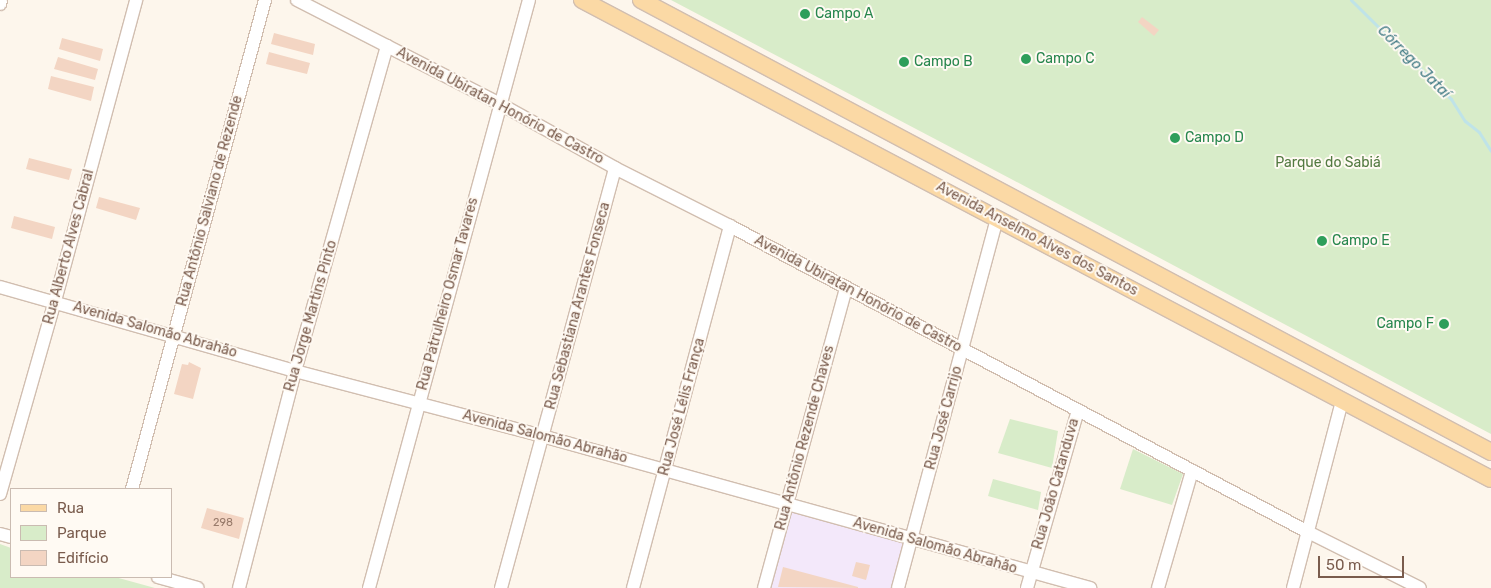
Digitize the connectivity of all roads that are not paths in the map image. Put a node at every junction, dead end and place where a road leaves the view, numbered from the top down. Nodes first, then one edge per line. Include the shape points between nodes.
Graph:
1 (1, 0) edge
2 (136, 0) edge
3 (265, 0) edge
4 (297, 0) edge
5 (529, 0) edge
6 (582, 0) edge
7 (641, 0) edge
8 (0, 4) edge
9 (387, 46) junction
10 (500, 104) junction
11 (615, 168) junction
12 (997, 218) junction
13 (730, 226) junction
14 (1162, 276) junction
15 (0, 287) edge
16 (846, 288) junction
17 (1198, 296) junction
18 (1149, 298) junction
19 (55, 302) junction
20 (1181, 315) junction
21 (174, 336) junction
22 (962, 349) junction
23 (295, 371) junction
24 (1342, 401) junction
25 (419, 403) junction
26 (1078, 410) junction
27 (542, 436) junction
28 (1491, 452) edge
29 (666, 470) junction
30 (1192, 471) junction
31 (1491, 479) edge
32 (132, 488) edge
33 (0, 494) edge
34 (787, 504) junction
35 (1308, 532) junction
36 (912, 539) junction
37 (1031, 572) junction
38 (162, 578) edge
39 (198, 588) edge
40 (239, 588) edge
41 (369, 588) edge
42 (501, 588) edge
43 (633, 588) edge
44 (764, 588) edge
45 (898, 588) edge
46 (1027, 588) edge
47 (1090, 588) edge
48 (1158, 588) edge
49 (1292, 588) edge
50 (1420, 588) edge

1 - 8 street
2 - 19 street, Rua Alberto Alves Cabral
3 - 21 street, Rua Antônio Salviano de Rezende
4 - 9 street, Avenida Ubiratan Honório de Castro
5 - 10 street, Rua Patrulheiro Osmar Tavares
6 - 12 main road, Avenida Anselmo Alves dos Santos
7 - 14 main road, Avenida Anselmo Alves dos Santos
9 - 10 street, Avenida Ubiratan Honório de Castro
9 - 23 street, Rua Jorge Martins Pinto
10 - 11 street, Avenida Ubiratan Honório de Castro
10 - 25 street, Rua Patrulheiro Osmar Tavares
11 - 13 street, Avenida Ubiratan Honório de Castro
11 - 27 street, Rua Sebastiana Arantes Fonseca
12 - 18 main road, Avenida Anselmo Alves dos Santos
12 - 22 street, Rua José Carrijo
13 - 16 street, Avenida Ubiratan Honório de Castro
13 - 29 street, Rua José Lélis França
14 - 17 main road, Avenida Anselmo Alves dos Santos
14 - 18 main road
15 - 19 street, Avenida Salomão Abrahão
16 - 22 street, Avenida Ubiratan Honório de Castro
16 - 34 street, Rua Antônio Rezende Chaves
17 - 20 main road via 1188,301
17 - 28 main road, Avenida Anselmo Alves dos Santos
18 - 20 main road, Avenida Anselmo Alves dos Santos
19 - 21 street, Avenida Salomão Abrahão
19 - 33 street, Rua Alberto Alves Cabral
20 - 24 main road, Avenida Anselmo Alves dos Santos
21 - 23 street, Avenida Salomão Abrahão
21 - 32 street, Rua Antônio Salviano de Rezende
22 - 26 street, Avenida Ubiratan Honório de Castro
22 - 36 street, Rua José Carrijo
23 - 25 street, Avenida Salomão Abrahão
23 - 40 street, Rua Jorge Martins Pinto
24 - 31 main road, Avenida Anselmo Alves dos Santos
24 - 35 street
25 - 27 street, Avenida Salomão Abrahão
25 - 41 street, Rua Patrulheiro Osmar Tavares
26 - 30 street, Avenida Ubiratan Honório de Castro
26 - 37 street, Rua João Catanduva
27 - 29 street, Avenida Salomão Abrahão
27 - 42 street, Rua Sebastiana Arantes Fonseca
29 - 34 street, Avenida Salomão Abrahão
29 - 43 street, Rua José Lélis França
30 - 35 street, Avenida Ubiratan Honório de Castro
30 - 48 street
34 - 36 street, Avenida Salomão Abrahão
34 - 44 street, Rua Antônio Rezende Chaves
35 - 49 street
35 - 50 street, Avenida Ubiratan Honório de Castro
36 - 37 street, Avenida Salomão Abrahão
36 - 45 street, Rua José Carrijo
37 - 46 street, Rua João Catanduva
37 - 47 street, Avenida Salomão Abrahão
38 - 39 street

